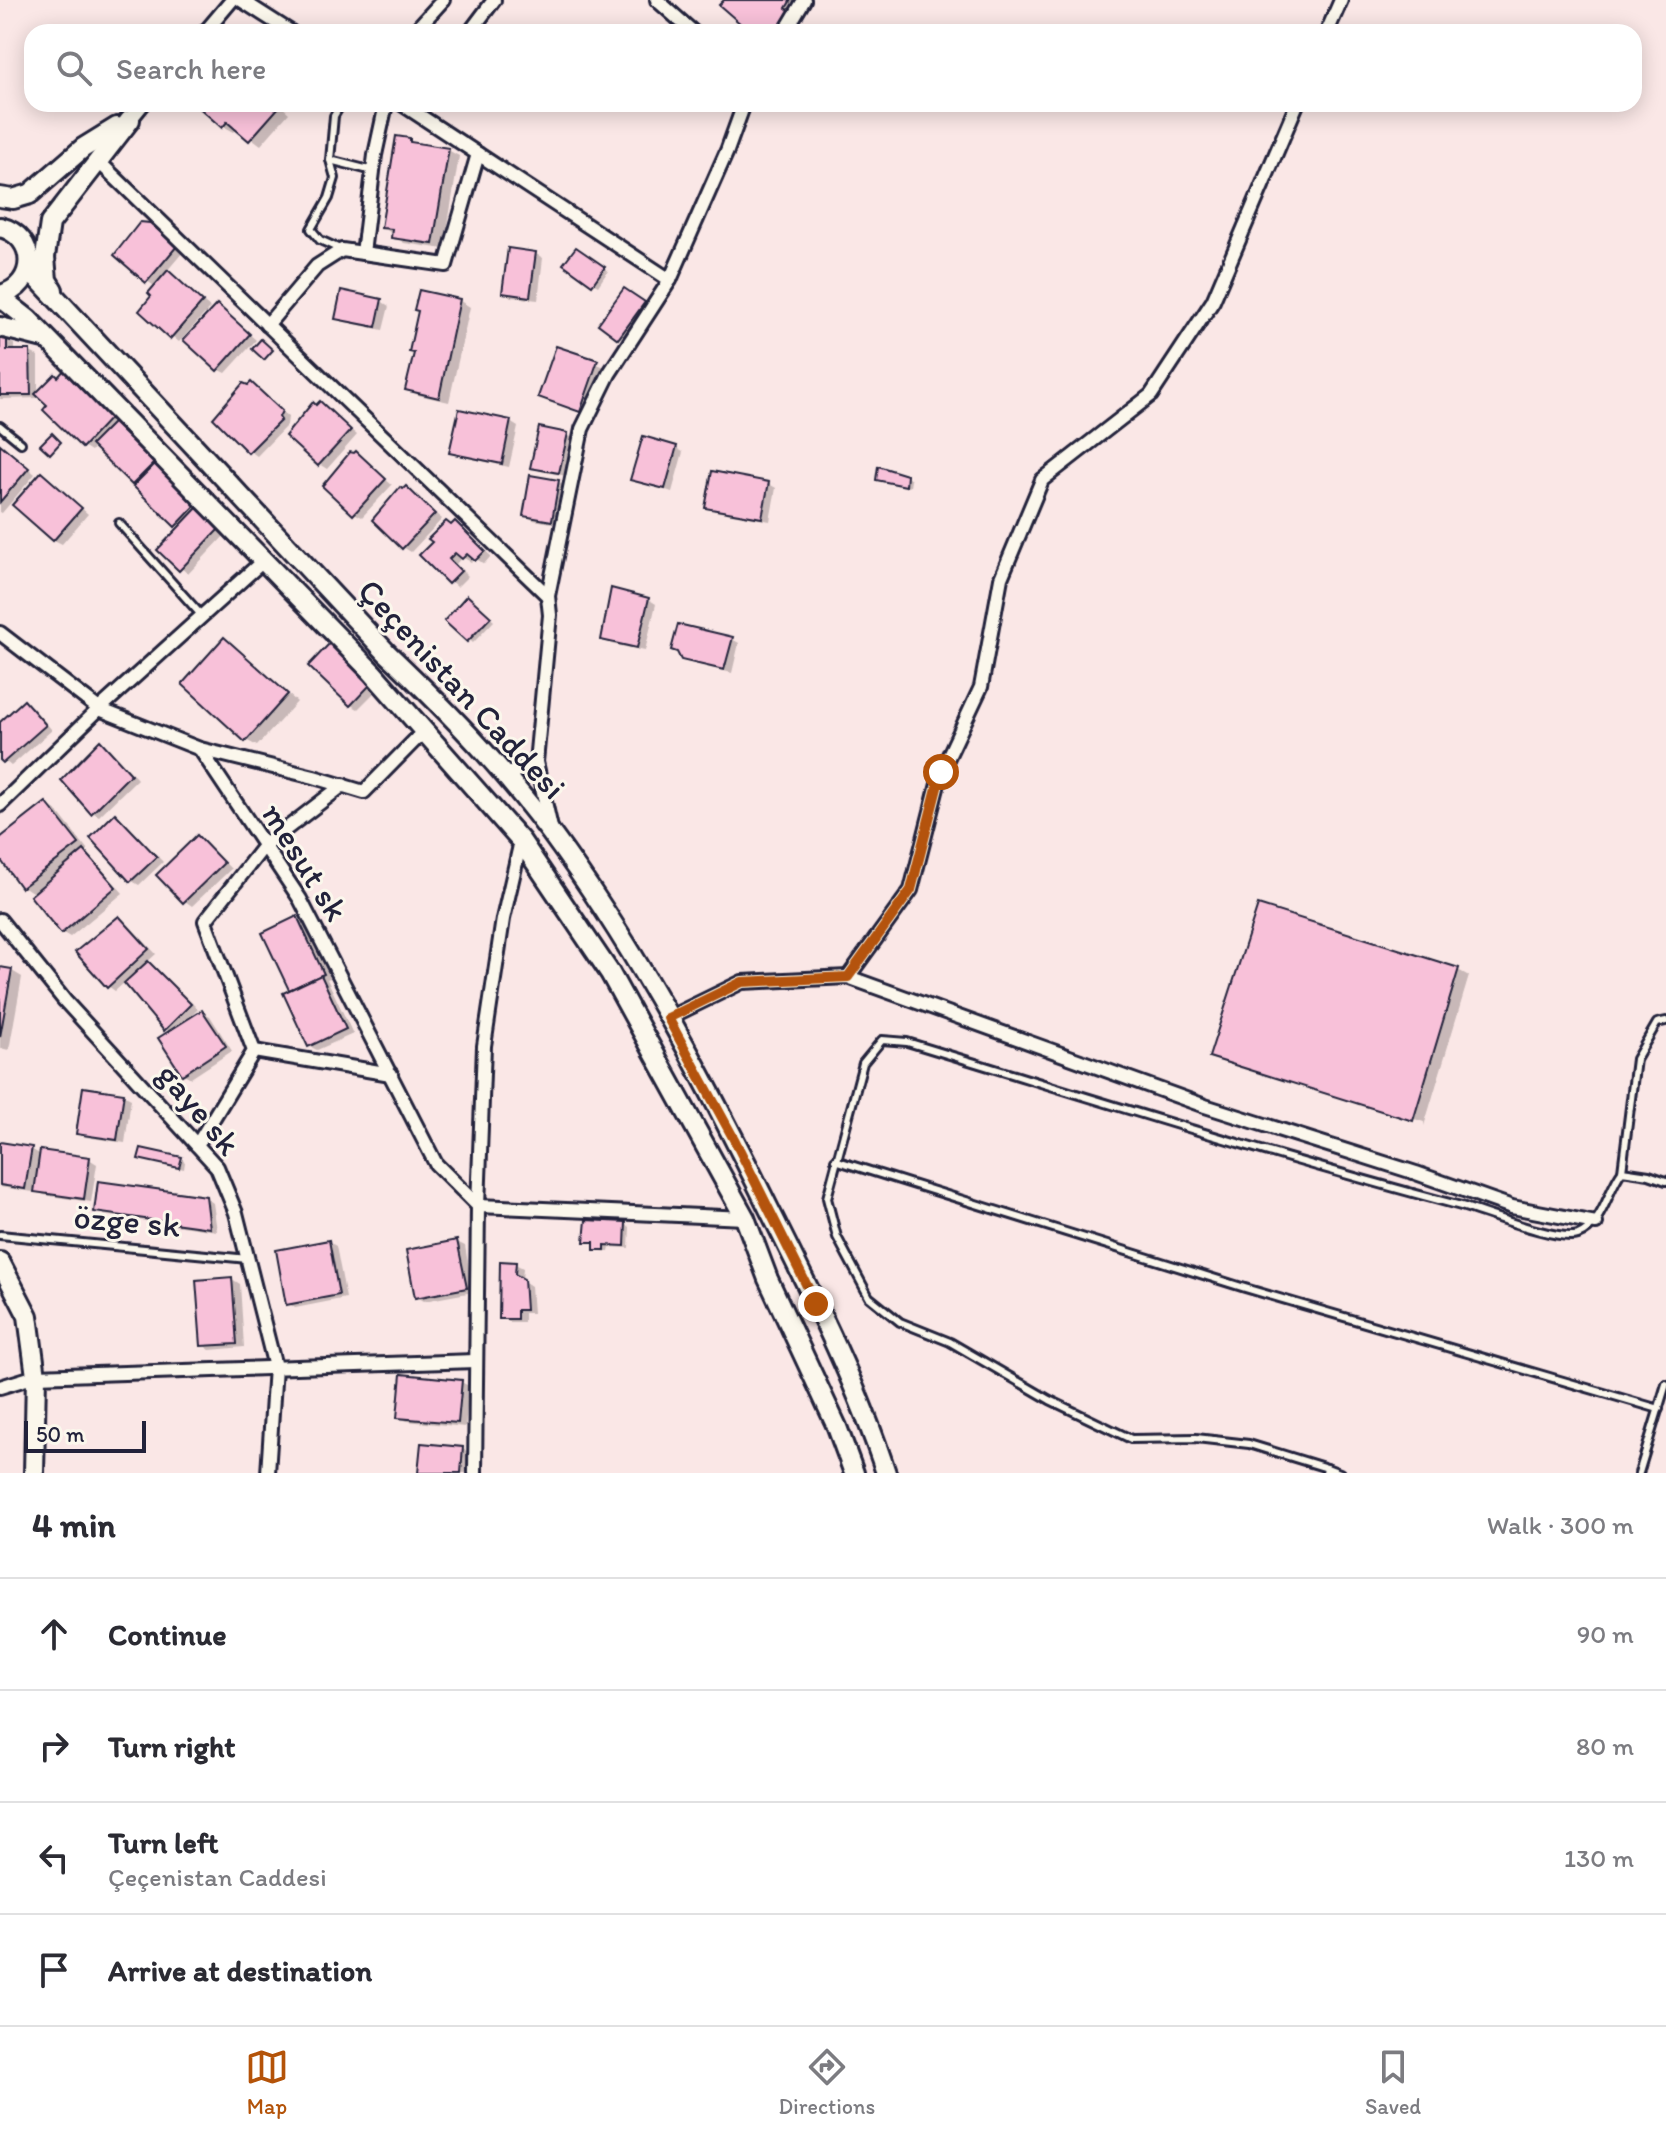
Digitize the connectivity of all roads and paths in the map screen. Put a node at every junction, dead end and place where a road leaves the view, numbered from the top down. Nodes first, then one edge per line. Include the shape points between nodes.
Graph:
1 (232, 0) edge
2 (241, 0) edge
3 (443, 0) edge
4 (494, 0) edge
5 (657, 0) edge
6 (804, 0) edge
7 (1341, 0) edge
8 (212, 24) edge
9 (278, 24) edge
10 (421, 24) edge
11 (476, 24) edge
12 (684, 24) edge
13 (790, 24) edge
14 (1330, 24) edge
15 (136, 112) edge
16 (336, 112) edge
17 (384, 112) edge
18 (419, 112) edge
19 (741, 112) edge
20 (1294, 112) edge
21 (130, 120) junction
22 (478, 154) junction
23 (97, 160) junction
24 (330, 160) junction
25 (373, 171) junction
26 (30, 194) junction
27 (0, 197) edge
28 (0, 225) edge
29 (342, 250) junction
30 (363, 253) junction
31 (29, 269) junction
32 (670, 280) junction
33 (0, 296) edge
34 (61, 303) junction
35 (267, 325) junction
36 (0, 327) edge
37 (47, 339) junction
38 (0, 426) edge
39 (21, 443) dead end
40 (119, 523) dead end
41 (263, 561) junction
42 (548, 596) junction
43 (202, 616) junction
44 (0, 633) edge
45 (99, 709) junction
46 (424, 731) junction
47 (200, 749) junction
48 (536, 762) junction
49 (505, 776) junction
50 (343, 785) junction
51 (0, 805) edge
52 (553, 837) junction
53 (521, 841) junction
54 (264, 846) junction
55 (0, 920) edge
56 (848, 977) junction
57 (668, 1018) junction
58 (1666, 1021) edge
59 (254, 1051) junction
60 (391, 1074) junction
61 (197, 1145) junction
62 (835, 1160) junction
63 (1622, 1171) junction
64 (1666, 1181) edge
65 (478, 1206) junction
66 (745, 1218) junction
67 (1596, 1223) junction
68 (0, 1235) edge
69 (248, 1259) junction
70 (0, 1262) edge
71 (475, 1361) junction
72 (275, 1367) junction
73 (36, 1376) junction
74 (1666, 1384) edge
75 (0, 1387) edge
76 (1659, 1409) junction
77 (1326, 1471) edge
78 (34, 1473) edge
79 (268, 1473) edge
80 (475, 1473) edge
81 (854, 1473) edge
82 (886, 1473) edge
83 (1340, 1473) edge
84 (1639, 1473) edge

1 - 8 street
2 - 9 street
3 - 10 street
4 - 11 street
5 - 12 street
6 - 13 street
7 - 14 street
15 - 21 street
16 - 24 lane
17 - 25 street
18 - 22 street
19 - 32 street
20 - 56 street via 1213,301 1151,395 1042,480 1001,578 981,687 941,772 911,890
21 - 23 main road
21 - 26 main road via 83,148
22 - 30 street via 446,265
22 - 32 street
23 - 34 main road via 50,223 47,280
23 - 35 street
24 - 25 lane
24 - 29 lane via 335,178 311,229 320,240
25 - 30 street
26 - 27 main road
26 - 28 main road
28 - 31 main road via 22,240
29 - 30 street
29 - 35 street via 317,266
31 - 33 main road via 17,287
31 - 34 main road, Çeçenistan Caddesi
32 - 42 street via 609,374 582,429
33 - 37 main road, Çeçenistan Caddesi
34 - 49 main road, Çeçenistan Caddesi
35 - 42 street
36 - 37 main road
37 - 41 main road, Çeçenistan Caddesi
38 - 39 lane
40 - 43 lane
41 - 43 street
41 - 46 main road, Çeçenistan Caddesi
42 - 48 street
43 - 45 street
44 - 45 street
45 - 47 street
45 - 51 street
46 - 50 street via 364,792
46 - 53 main road, Çeçenistan Caddesi
47 - 50 street
47 - 54 street, mesut sk
48 - 49 street
48 - 52 street
49 - 52 main road, Çeçenistan Caddesi
50 - 54 street
52 - 57 main road, Çeçenistan Caddesi
53 - 65 street via 484,1046
53 - 66 main road, Çeçenistan Caddesi via 610,973
54 - 59 street via 205,921
54 - 60 street, mesut sk via 300,899
55 - 61 street, gaye sk via 65,1001
56 - 57 street via 742,982
56 - 67 street via 1205,1106 1512,1207
57 - 82 main road, Çeçenistan Caddesi via 816,1304
58 - 63 lane via 1657,1023 1636,1059
59 - 60 street
59 - 61 street
60 - 65 street, mesut sk via 436,1164
61 - 69 street, gaye sk via 217,1167
62 - 67 lane via 863,1063 882,1040 907,1042 1557,1236 1577,1235
62 - 76 lane
62 - 77 lane via 827,1198 837,1237 869,1297 900,1322 950,1342 1131,1439 1249,1444
63 - 64 lane
63 - 67 lane
65 - 66 street
65 - 71 street
66 - 81 main road, Çeçenistan Caddesi
68 - 69 lane, özge sk
69 - 72 street, gaye sk
70 - 73 main road via 28,1316
71 - 72 street
71 - 80 street
72 - 73 street
72 - 79 street, gaye sk
73 - 75 street
73 - 78 main road
74 - 76 lane
76 - 84 lane
77 - 83 lane

